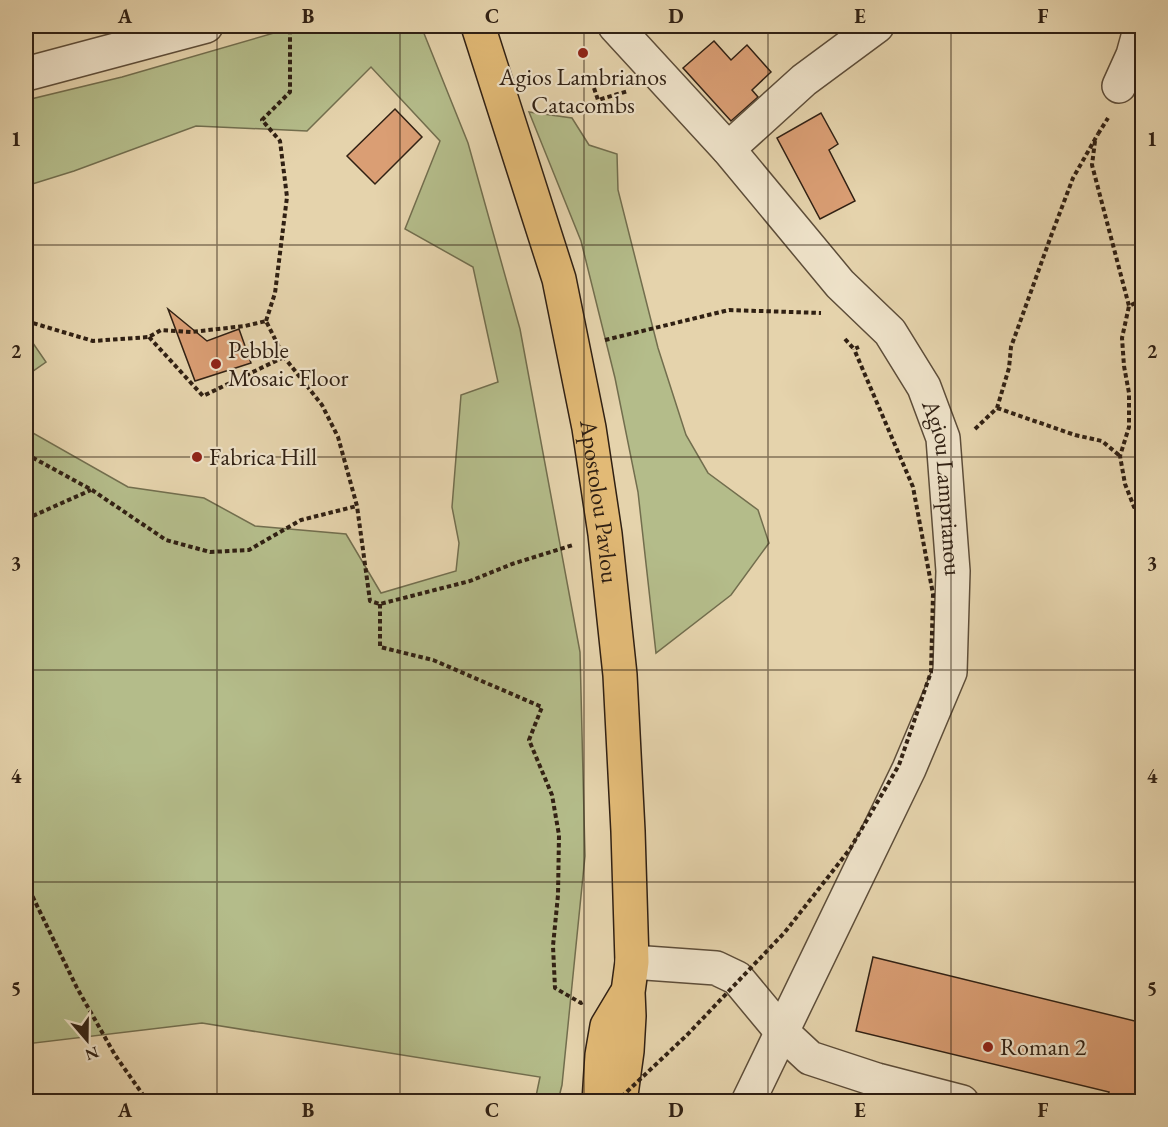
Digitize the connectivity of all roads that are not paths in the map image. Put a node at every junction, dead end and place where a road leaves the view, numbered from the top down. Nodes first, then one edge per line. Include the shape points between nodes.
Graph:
1 (206, 26) edge
2 (478, 26) edge
3 (615, 26) edge
4 (877, 26) edge
5 (1141, 26) edge
6 (26, 74) edge
7 (1119, 86) road end
8 (728, 149) junction
9 (630, 977) junction
10 (781, 1031) junction
11 (599, 1101) edge
12 (618, 1101) edge
13 (748, 1101) edge
14 (962, 1101) edge

1 - 6 street
2 - 9 main road, Apostolou Pavlou via 559,279 590,428 620,675
3 - 8 street, Agiou Lamprianou
4 - 8 street via 804,80
5 - 7 street
8 - 10 street, Agiou Lamprianou via 840,284 890,332 924,387 943,438 954,571 950,672 909,769
9 - 10 street via 716,968 737,978
9 - 11 main road via 607,1026
9 - 12 main road, Apostolou Pavlou via 627,1051
10 - 13 street, Agiou Lamprianou
10 - 14 street via 810,1058

